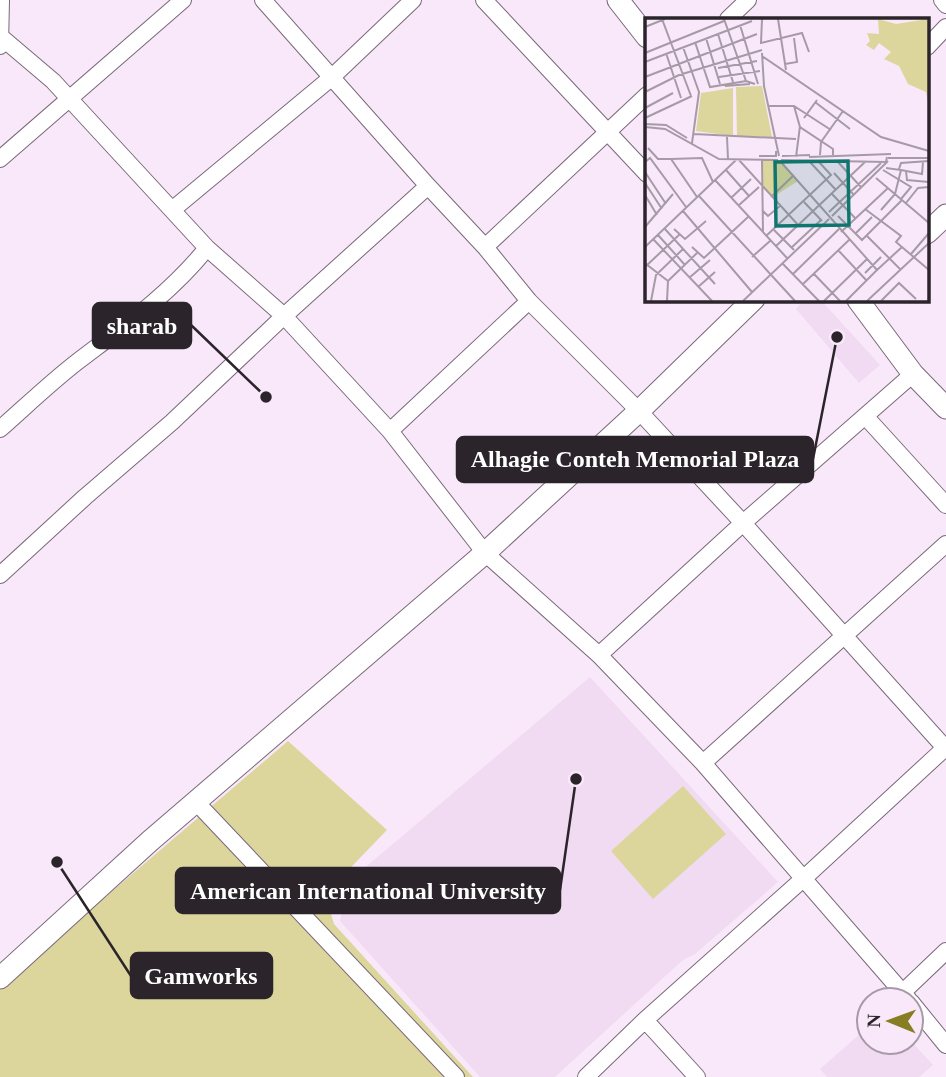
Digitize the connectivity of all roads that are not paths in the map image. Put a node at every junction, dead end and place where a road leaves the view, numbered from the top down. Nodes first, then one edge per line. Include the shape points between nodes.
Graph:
1 (1, 0) edge
2 (183, 0) edge
3 (263, 0) edge
4 (413, 0) edge
5 (484, 0) edge
6 (618, 0) edge
7 (748, 0) edge
8 (942, 0) edge
9 (946, 5) edge
10 (729, 18) edge
11 (946, 27) edge
12 (645, 34) edge
13 (0, 36) edge
14 (0, 46) edge
15 (928, 46) edge
16 (331, 78) junction
17 (645, 97) edge
18 (68, 99) junction
19 (608, 131) junction
20 (0, 159) edge
21 (645, 172) edge
22 (428, 186) junction
23 (172, 210) junction
24 (946, 215) edge
25 (928, 232) edge
26 (485, 247) junction
27 (207, 248) junction
28 (529, 301) junction
29 (752, 301) edge
30 (859, 301) edge
31 (284, 316) junction
32 (913, 374) junction
33 (946, 408) edge
34 (639, 411) junction
35 (865, 416) junction
36 (0, 429) edge
37 (390, 431) junction
38 (946, 505) edge
39 (743, 523) junction
40 (946, 544) edge
41 (485, 553) junction
42 (0, 575) edge
43 (844, 636) junction
44 (599, 655) junction
45 (945, 749) edge
46 (703, 763) junction
47 (196, 802) junction
48 (803, 879) junction
49 (946, 951) edge
50 (0, 978) edge
51 (897, 986) edge
52 (918, 986) edge
53 (925, 1019) edge
54 (645, 1020) junction
55 (946, 1045) edge
56 (456, 1077) edge
57 (586, 1077) edge
58 (697, 1077) edge

1 - 13 street
2 - 18 street
3 - 16 street
4 - 16 street
5 - 19 street
6 - 12 street
7 - 10 street
8 - 9 street
11 - 15 street
13 - 14 street
13 - 18 street
16 - 22 street
16 - 23 street
17 - 19 street
18 - 20 street
18 - 23 street
19 - 21 street
19 - 26 street
22 - 26 street
22 - 31 street
23 - 27 street
24 - 25 street
26 - 28 street
27 - 31 street
27 - 36 street via 121,331
28 - 34 street
28 - 37 street
29 - 34 street
30 - 32 street
31 - 37 street
31 - 42 street
32 - 33 street
32 - 35 street
34 - 39 street
34 - 41 street
35 - 38 street
35 - 39 street
37 - 41 street
39 - 43 street
39 - 44 street
40 - 43 street
41 - 44 street
41 - 47 street
43 - 45 street
43 - 46 street
44 - 46 street
45 - 48 street
46 - 48 street
47 - 50 street
47 - 56 street
48 - 51 street
48 - 54 street
49 - 52 street
53 - 55 street
54 - 57 street
54 - 58 street

